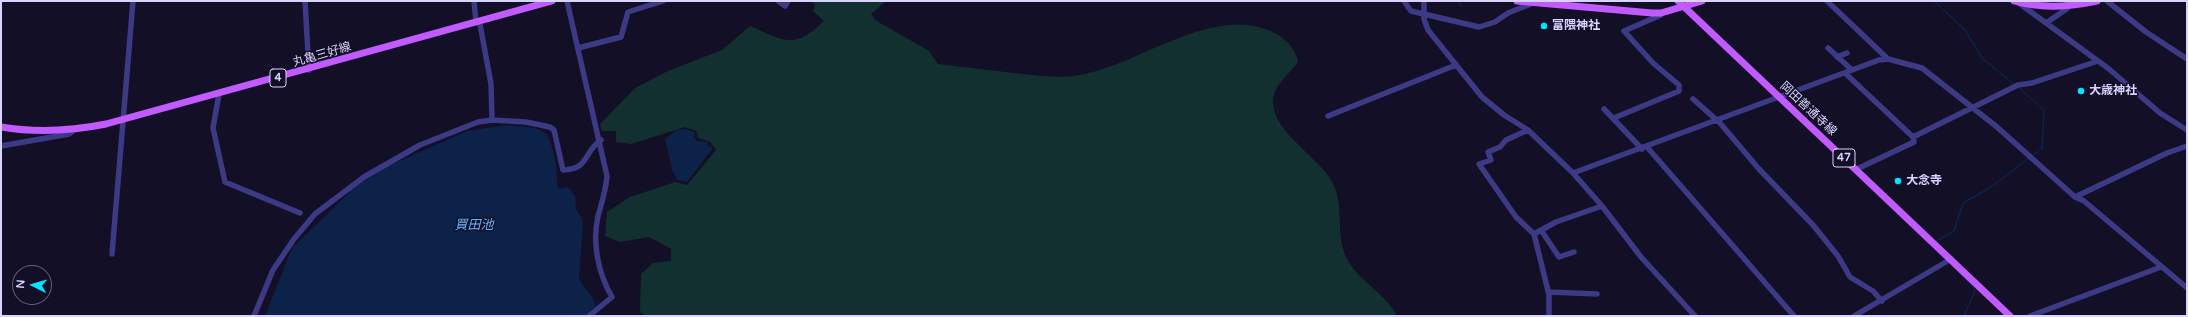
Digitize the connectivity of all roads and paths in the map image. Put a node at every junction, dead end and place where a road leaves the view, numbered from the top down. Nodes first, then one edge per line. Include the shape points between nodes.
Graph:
1 (133, 1) edge
2 (305, 1) edge
3 (474, 1) edge
4 (552, 1) edge
5 (567, 1) edge
6 (663, 1) edge
7 (778, 1) edge
8 (788, 1) edge
9 (1404, 1) edge
10 (1424, 1) edge
11 (1517, 1) edge
12 (1678, 1) edge
13 (1702, 1) edge
14 (1827, 1) edge
15 (2097, 1) edge
16 (2107, 1) edge
17 (2017, 2) edge
18 (1534, 3) junction
19 (1684, 7) junction
20 (2068, 8) junction
21 (1424, 13) junction
22 (1661, 13) junction
23 (476, 22) junction
24 (2046, 23) junction
25 (578, 48) junction
26 (1828, 48) dead end
27 (1847, 53) dead end
28 (1837, 56) junction
29 (1888, 59) junction
30 (2187, 59) edge
31 (2098, 61) junction
32 (1456, 65) junction
33 (309, 70) junction
34 (1852, 70) junction
35 (1844, 73) junction
36 (219, 94) junction
37 (1779, 97) junction
38 (1693, 99) dead end
39 (1974, 108) junction
40 (1604, 109) dead end
41 (1328, 116) dead end
42 (1614, 118) junction
43 (122, 120) junction
44 (492, 120) junction
45 (1717, 120) junction
46 (1, 127) edge
47 (74, 130) junction
48 (1528, 130) junction
49 (2187, 130) edge
50 (1913, 137) junction
51 (601, 140) junction
52 (1, 146) edge
53 (2187, 146) edge
54 (1645, 148) junction
55 (1857, 170) junction
56 (1573, 173) junction
57 (2075, 197) junction
58 (1602, 206) junction
59 (300, 213) dead end
60 (1541, 230) junction
61 (1534, 234) junction
62 (1574, 252) dead end
63 (112, 254) dead end
64 (1948, 261) junction
65 (2161, 267) junction
66 (2187, 288) edge
67 (1548, 292) junction
68 (1597, 294) dead end
69 (1882, 301) junction
70 (254, 316) edge
71 (589, 316) edge
72 (1549, 316) edge
73 (1694, 316) edge
74 (1794, 316) edge
75 (1854, 316) edge
76 (2010, 316) edge
77 (2030, 316) edge

1 - 43 street
2 - 33 street
3 - 23 street
4 - 23 main road, 丸亀三好線 / 4
5 - 25 street
6 - 25 street via 628,12 621,37
7 - 8 street via 785,6
9 - 21 street via 1411,11
10 - 21 street
11 - 18 main road
12 - 19 main road, 岡田善通寺線 / 47
13 - 19 main road
14 - 29 street
15 - 20 main road
16 - 30 street via 2146,32
17 - 20 main road via 2054,9
17 - 24 street
18 - 21 street via 1479,27
18 - 22 main road
19 - 22 main road
19 - 37 main road, 岡田善通寺線 / 47
20 - 24 street
21 - 32 street via 1428,30
22 - 42 street via 1624,31 1653,64 1679,85 1679,91
23 - 33 main road, 丸亀三好線 / 4
23 - 44 street via 480,24 486,49 488,75 493,93
24 - 31 street
25 - 51 street
26 - 28 street
27 - 28 street
28 - 34 street
29 - 34 street
29 - 39 street via 1922,68
31 - 39 street via 2032,83 2018,85
31 - 49 street via 2160,113
32 - 41 street
32 - 48 street via 1482,97
33 - 36 main road, 丸亀三好線 / 4
34 - 35 street
35 - 37 street
35 - 50 street
36 - 43 main road, 丸亀三好線 / 4
36 - 59 street via 213,128 225,182
37 - 45 street
37 - 55 main road, 岡田善通寺線 / 47
38 - 45 street
39 - 50 street
39 - 57 street
40 - 42 street
42 - 54 street
43 - 47 main road, 丸亀三好線 / 4
43 - 63 street
44 - 51 street via 526,122 550,127 555,134 564,170 583,166 593,145
44 - 70 street via 478,122 420,145 364,177 337,196 306,223 287,248 265,285
45 - 54 street
45 - 69 street via 1758,169 1813,226 1838,256 1850,277 1873,291
46 - 47 main road, 丸亀三好線 / 4 via 31,131
47 - 52 street via 69,134
48 - 56 street
48 - 61 street via 1488,152 1491,160 1479,164 1516,217
50 - 55 street via 1914,142
51 - 71 street via 608,190 598,216 597,250 603,277 612,297
53 - 57 street
54 - 56 street
54 - 74 street
55 - 64 main road, 岡田善通寺線 / 47
56 - 58 street
57 - 65 street via 2084,201
58 - 60 street
58 - 73 street via 1641,258
60 - 61 street
60 - 62 street via 1559,257
61 - 67 street via 1536,253
64 - 69 street
64 - 76 main road, 岡田善通寺線 / 47
65 - 66 street
65 - 77 street
67 - 68 street via 1567,296
67 - 72 street via 1551,305
69 - 75 street

